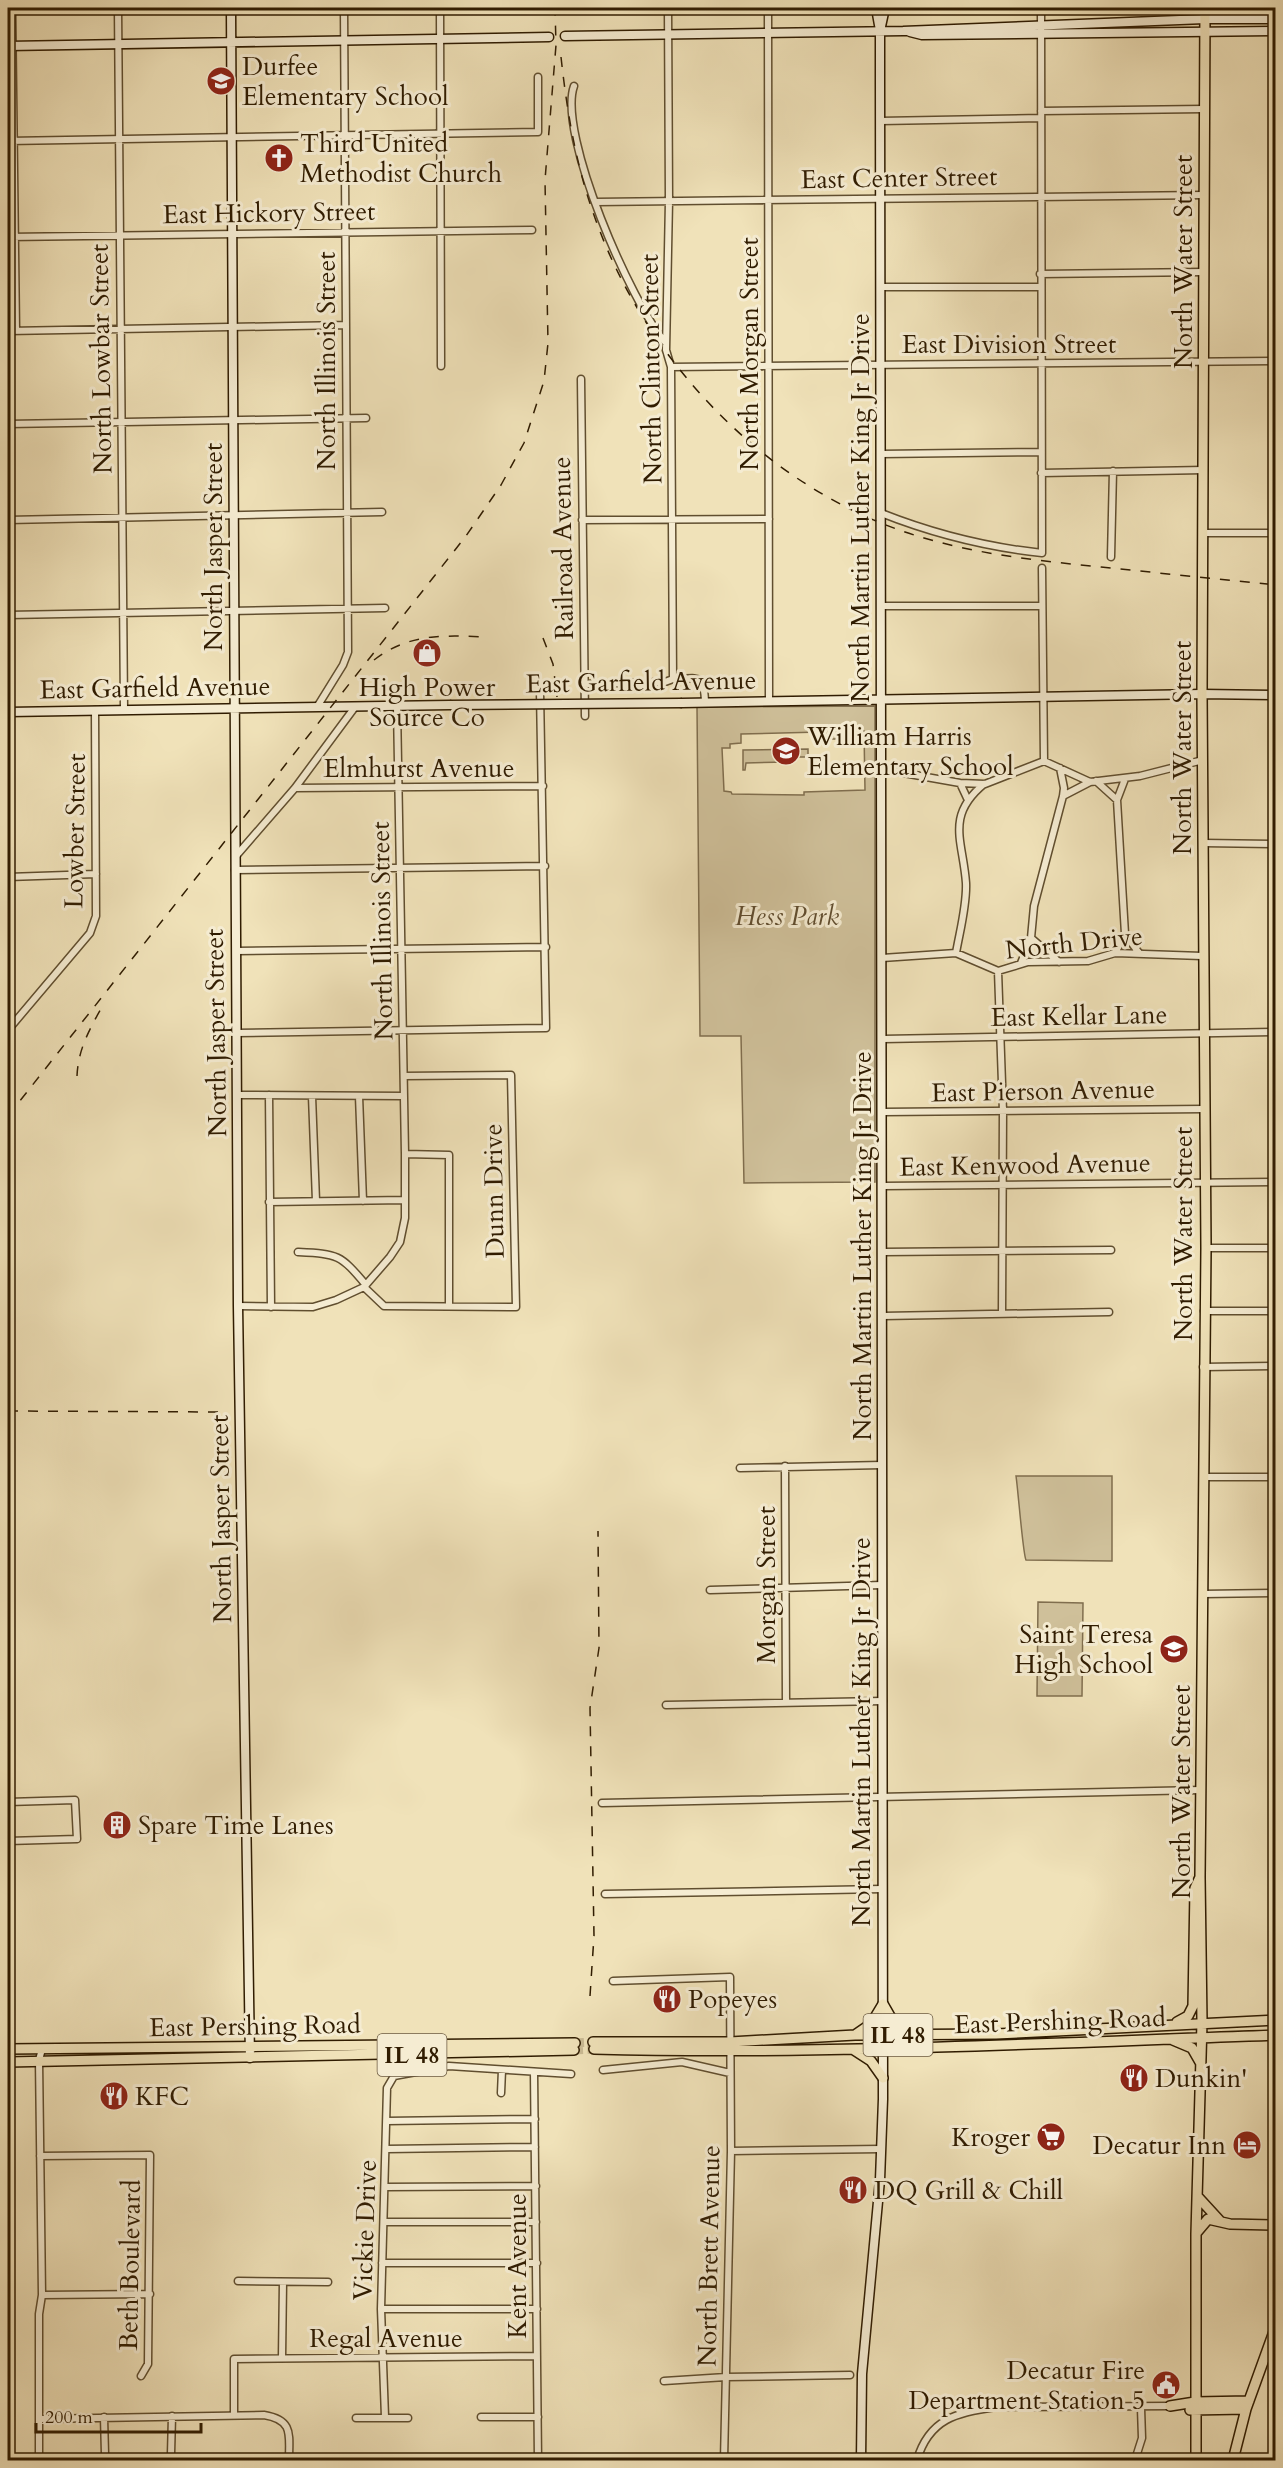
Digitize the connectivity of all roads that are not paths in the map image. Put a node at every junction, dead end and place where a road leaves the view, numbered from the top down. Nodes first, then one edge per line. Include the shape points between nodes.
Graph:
1 (12, 8) edge
2 (118, 8) edge
3 (231, 8) edge
4 (344, 8) edge
5 (440, 8) edge
6 (668, 8) edge
7 (768, 8) edge
8 (876, 8) edge
9 (885, 8) edge
10 (1041, 8) edge
11 (1205, 8) edge
12 (1205, 19) junction
13 (1275, 19) edge
14 (1041, 29) junction
15 (880, 31) junction
16 (1204, 31) junction
17 (1275, 31) edge
18 (768, 32) junction
19 (668, 35) junction
20 (565, 36) dead end
21 (549, 37) dead end
22 (440, 39) junction
23 (344, 40) junction
24 (231, 43) junction
25 (119, 44) junction
26 (10, 46) edge
27 (538, 77) dead end
28 (574, 86) dead end
29 (1204, 109) junction
30 (1041, 111) junction
31 (1041, 118) junction
32 (880, 121) junction
33 (440, 132) junction
34 (345, 135) junction
35 (232, 137) junction
36 (119, 139) junction
37 (10, 141) edge
38 (1204, 195) junction
39 (1040, 196) junction
40 (880, 198) junction
41 (669, 201) junction
42 (769, 201) junction
43 (596, 202) junction
44 (440, 230) junction
45 (531, 230) dead end
46 (345, 231) junction
47 (119, 234) junction
48 (232, 234) junction
49 (11, 237) edge
50 (1203, 272) junction
51 (1040, 274) junction
52 (881, 287) junction
53 (1041, 287) junction
54 (346, 325) junction
55 (233, 326) junction
56 (121, 328) junction
57 (8, 331) edge
58 (15, 331) junction
59 (666, 343) junction
60 (1275, 361) edge
61 (1204, 362) junction
62 (1042, 363) junction
63 (881, 364) junction
64 (441, 366) dead end
65 (767, 366) junction
66 (671, 367) junction
67 (580, 379) dead end
68 (346, 418) junction
69 (366, 418) dead end
70 (234, 420) junction
71 (121, 422) junction
72 (8, 424) edge
73 (1041, 452) junction
74 (881, 454) junction
75 (1204, 470) junction
76 (1113, 471) junction
77 (1041, 472) junction
78 (382, 512) dead end
79 (347, 513) junction
80 (881, 513) junction
81 (234, 516) junction
82 (121, 518) junction
83 (673, 519) junction
84 (769, 519) junction
85 (8, 520) edge
86 (582, 520) junction
87 (1204, 533) junction
88 (1275, 533) edge
89 (1111, 557) dead end
90 (1042, 568) dead end
91 (882, 606) junction
92 (1042, 606) junction
93 (348, 608) junction
94 (385, 608) dead end
95 (235, 611) junction
96 (122, 613) junction
97 (8, 615) edge
98 (673, 679) junction
99 (584, 684) junction
100 (540, 692) dead end
101 (1202, 694) junction
102 (1275, 695) edge
103 (1043, 697) junction
104 (881, 701) junction
105 (705, 702) junction
106 (769, 702) junction
107 (317, 707) junction
108 (355, 707) junction
109 (397, 707) junction
110 (235, 708) junction
111 (124, 709) junction
112 (95, 710) junction
113 (8, 712) edge
114 (585, 716) dead end
115 (1203, 760) junction
116 (1044, 761) junction
117 (1060, 768) junction
118 (881, 769) junction
119 (1125, 779) junction
120 (1093, 782) junction
121 (960, 783) junction
122 (985, 784) junction
123 (543, 786) junction
124 (399, 787) junction
125 (295, 788) junction
126 (1063, 796) junction
127 (967, 798) junction
128 (1117, 800) junction
129 (1203, 843) junction
130 (1275, 844) edge
131 (235, 857) junction
132 (545, 866) junction
133 (399, 867) junction
134 (235, 870) junction
135 (96, 874) junction
136 (8, 877) edge
137 (1125, 934) junction
138 (1031, 938) junction
139 (546, 947) junction
140 (402, 949) junction
141 (236, 951) junction
142 (1115, 952) junction
143 (956, 953) junction
144 (1139, 953) junction
145 (1202, 956) junction
146 (882, 958) junction
147 (1059, 962) junction
148 (1021, 963) junction
149 (998, 971) junction
150 (8, 1024) edge
151 (8, 1030) edge
152 (403, 1031) junction
153 (1205, 1032) junction
154 (1275, 1032) edge
155 (237, 1033) junction
156 (1002, 1037) junction
157 (883, 1039) junction
158 (404, 1077) junction
159 (238, 1095) junction
160 (269, 1095) junction
161 (312, 1096) junction
162 (359, 1096) junction
163 (403, 1096) junction
164 (1204, 1109) junction
165 (1003, 1111) junction
166 (883, 1112) junction
167 (405, 1154) junction
168 (1205, 1182) junction
169 (1275, 1182) edge
170 (883, 1186) junction
171 (1004, 1186) junction
172 (405, 1200) junction
173 (316, 1201) junction
174 (363, 1201) junction
175 (269, 1202) junction
176 (1206, 1248) junction
177 (1275, 1248) edge
178 (1001, 1250) junction
179 (1111, 1250) dead end
180 (298, 1252) dead end
181 (883, 1252) junction
182 (365, 1286) junction
183 (238, 1306) junction
184 (449, 1306) junction
185 (271, 1307) junction
186 (1204, 1311) junction
187 (1275, 1311) edge
188 (1109, 1312) dead end
189 (1002, 1313) junction
190 (883, 1316) junction
191 (1203, 1366) junction
192 (1275, 1366) edge
193 (785, 1466) junction
194 (882, 1466) junction
195 (740, 1468) dead end
196 (1203, 1477) junction
197 (1275, 1477) edge
198 (882, 1585) junction
199 (785, 1587) junction
200 (710, 1590) dead end
201 (1275, 1593) edge
202 (1203, 1594) junction
203 (883, 1701) junction
204 (786, 1703) junction
205 (666, 1705) dead end
206 (1201, 1790) junction
207 (881, 1797) junction
208 (8, 1802) edge
209 (602, 1803) dead end
210 (8, 1841) edge
211 (1200, 1877) junction
212 (882, 1889) junction
213 (605, 1894) dead end
214 (614, 1981) dead end
215 (883, 2004) junction
216 (1275, 2020) edge
217 (1202, 2022) junction
218 (1175, 2023) junction
219 (855, 2035) junction
220 (912, 2035) junction
221 (1275, 2035) edge
222 (882, 2036) junction
223 (1202, 2037) junction
224 (1168, 2038) junction
225 (249, 2046) junction
226 (575, 2046) tunnel mouth
227 (593, 2046) tunnel mouth
228 (730, 2046) junction
229 (882, 2048) junction
230 (8, 2049) edge
231 (42, 2049) junction
232 (852, 2049) junction
233 (397, 2050) junction
234 (250, 2058) junction
235 (39, 2060) junction
236 (8, 2061) edge
237 (1201, 2065) junction
238 (502, 2070) junction
239 (603, 2070) dead end
240 (534, 2072) junction
241 (730, 2073) junction
242 (571, 2074) dead end
243 (394, 2076) junction
244 (883, 2078) junction
245 (501, 2093) dead end
246 (535, 2119) junction
247 (387, 2121) junction
248 (535, 2147) junction
249 (387, 2149) junction
250 (881, 2149) junction
251 (730, 2151) junction
252 (40, 2156) junction
253 (536, 2186) junction
254 (386, 2187) junction
255 (1197, 2197) junction
256 (1220, 2221) junction
257 (385, 2222) junction
258 (536, 2222) junction
259 (1275, 2225) edge
260 (1196, 2234) junction
261 (382, 2262) junction
262 (537, 2263) junction
263 (238, 2282) dead end
264 (283, 2282) junction
265 (328, 2282) dead end
266 (150, 2294) junction
267 (42, 2295) junction
268 (381, 2309) junction
269 (537, 2309) junction
270 (1275, 2326) edge
271 (537, 2356) junction
272 (383, 2357) junction
273 (282, 2358) junction
274 (850, 2375) dead end
275 (141, 2376) dead end
276 (726, 2377) junction
277 (664, 2381) dead end
278 (1247, 2405) junction
279 (1170, 2406) joint
280 (1195, 2406) junction
281 (1141, 2408) junction
282 (234, 2414) junction
283 (172, 2416) junction
284 (104, 2417) junction
285 (385, 2417) junction
286 (481, 2417) dead end
287 (538, 2417) junction
288 (356, 2418) dead end
289 (408, 2418) dead end
290 (40, 2419) junction
291 (105, 2454) dead end
292 (171, 2454) dead end
293 (39, 2460) edge
294 (289, 2460) edge
295 (538, 2460) edge
296 (724, 2460) edge
297 (861, 2460) edge
298 (917, 2460) edge
299 (1135, 2460) edge
300 (1196, 2460) edge
301 (1233, 2460) edge

1 - 26 street
2 - 25 street, North Lowbar Street
3 - 24 street, North Jasper Street
4 - 23 street, North Illinois Street
5 - 22 street
6 - 19 street, North Clinton Street
7 - 18 street, North Morgan Street
8 - 15 street, North Martin Luther King Jr Drive
9 - 15 street, North Martin Luther King Jr Drive
10 - 14 street
11 - 12 main road, North Water Street
12 - 13 street
12 - 14 street
12 - 16 main road, North Water Street
14 - 15 street
14 - 16 street
14 - 30 street
15 - 18 street
15 - 32 street, North Martin Luther King Jr Drive
16 - 17 street
16 - 29 main road, North Water Street
18 - 19 street
18 - 42 street, North Morgan Street
19 - 20 street
19 - 41 street, North Clinton Street
21 - 22 street
22 - 23 street
22 - 33 street
23 - 24 street
23 - 34 street, North Illinois Street
24 - 25 street
24 - 35 street, North Jasper Street
25 - 26 street
25 - 36 street, North Lowbar Street
26 - 37 street
27 - 33 street via 538,132
28 - 43 street via 575,126
29 - 30 street
29 - 38 main road, North Water Street
30 - 31 street
31 - 32 street
31 - 39 street
32 - 40 street, North Martin Luther King Jr Drive
33 - 34 street
33 - 44 street
34 - 35 street
34 - 46 street, North Illinois Street
35 - 36 street
35 - 48 street, North Jasper Street
36 - 37 street
36 - 47 street, North Lowbar Street
37 - 49 street
38 - 39 street, East Center Street
38 - 50 main road, North Water Street
39 - 40 street, East Center Street
39 - 51 street
40 - 42 street, East Center Street
40 - 52 street, North Martin Luther King Jr Drive
41 - 42 street, East Center Street
41 - 43 street, East Center Street
41 - 59 street, North Clinton Street
42 - 65 street, North Morgan Street
43 - 59 street via 624,275
44 - 45 street, East Hickory Street
44 - 46 street, East Hickory Street
44 - 64 street
46 - 48 street, East Hickory Street
46 - 54 street, North Illinois Street
47 - 48 street, East Hickory Street
47 - 49 street, East Hickory Street
47 - 56 street, North Lowbar Street
48 - 55 street, North Jasper Street
49 - 58 street
50 - 51 street
50 - 61 main road, North Water Street
51 - 53 street
52 - 53 street
52 - 63 street, North Martin Luther King Jr Drive
53 - 62 street
54 - 55 street
54 - 68 street, North Illinois Street
55 - 56 street
55 - 70 street, North Jasper Street
56 - 58 street
56 - 71 street, North Lowbar Street
57 - 58 street
59 - 66 street, North Clinton Street
60 - 61 street, East Division Street
61 - 62 street, East Division Street
61 - 75 main road, North Water Street
62 - 63 street, East Division Street
62 - 73 street
63 - 65 street, East Division Street
63 - 74 street, North Martin Luther King Jr Drive
65 - 66 street, East Division Street
65 - 84 street, North Morgan Street
66 - 83 street, North Clinton Street
67 - 86 street, Railroad Avenue
68 - 69 street
68 - 70 street
68 - 79 street, North Illinois Street
70 - 71 street
70 - 81 street, North Jasper Street
71 - 72 street
71 - 82 street, North Lowbar Street
73 - 74 street
73 - 77 street
74 - 80 street, North Martin Luther King Jr Drive
75 - 76 street
75 - 87 main road, North Water Street
76 - 77 street
76 - 89 street
77 - 80 street via 1042,552 958,540
78 - 79 street
79 - 81 street
79 - 93 street, North Illinois Street
80 - 91 street, North Martin Luther King Jr Drive
81 - 82 street
81 - 95 street, North Jasper Street
82 - 85 street
82 - 96 street, North Lowbar Street
83 - 84 street
83 - 86 street
83 - 98 street, North Clinton Street
84 - 106 street, North Morgan Street
86 - 99 street, Railroad Avenue
87 - 88 street
87 - 101 main road, North Water Street
90 - 92 street
91 - 92 street
91 - 104 street, North Martin Luther King Jr Drive
92 - 103 street
93 - 94 street
93 - 95 street
93 - 107 street, North Illinois Street via 348,652
95 - 96 street
95 - 110 street, North Jasper Street
96 - 97 street
96 - 111 street, North Lowbar Street
98 - 99 street
98 - 105 street via 693,676 705,692
99 - 114 street, Railroad Avenue
100 - 123 street
101 - 102 street, East Garfield Avenue
101 - 103 street, East Garfield Avenue
101 - 115 main road, North Water Street
103 - 104 street, East Garfield Avenue
103 - 116 street
104 - 106 street, East Garfield Avenue
104 - 118 street, North Martin Luther King Jr Drive
105 - 106 street, East Garfield Avenue
105 - 109 street, East Garfield Avenue, bridge
107 - 108 street, East Garfield Avenue
107 - 110 street, East Garfield Avenue
108 - 109 street, East Garfield Avenue
108 - 125 street
109 - 124 street, North Illinois Street
110 - 111 street, East Garfield Avenue
110 - 131 street, North Jasper Street
111 - 112 street, East Garfield Avenue
112 - 113 street, East Garfield Avenue
112 - 135 street, Lowber Street
115 - 119 street
115 - 129 main road, North Water Street
116 - 117 street
116 - 122 street
117 - 120 street
117 - 126 street
118 - 121 street
118 - 146 street, North Martin Luther King Jr Drive
119 - 120 street
119 - 128 street
120 - 126 street
120 - 128 street
121 - 122 street
121 - 127 street
122 - 127 street
123 - 124 street, Elmhurst Avenue
123 - 132 street
124 - 125 street, Elmhurst Avenue
124 - 133 street, North Illinois Street
125 - 131 street
126 - 138 street via 1034,906
127 - 143 street via 958,835 966,882
128 - 137 street
129 - 130 street
129 - 145 main road, North Water Street
131 - 134 street, North Jasper Street
132 - 133 street
132 - 139 street
133 - 134 street
133 - 140 street, North Illinois Street
134 - 141 street, North Jasper Street
135 - 136 street
135 - 151 street, Lowber Street via 96,916 90,933
137 - 142 street
137 - 144 street
138 - 147 street
138 - 148 street
139 - 140 street
139 - 152 street via 546,1029
140 - 141 street
140 - 152 street, North Illinois Street
141 - 155 street, North Jasper Street
142 - 144 street, North Drive
142 - 147 street, North Drive via 1099,959
143 - 146 street, North Drive
143 - 149 street, North Drive
144 - 145 street, North Drive
145 - 153 main road, North Water Street
146 - 157 street, North Martin Luther King Jr Drive
147 - 148 street, North Drive
148 - 149 street, North Drive
149 - 156 street
150 - 151 street
152 - 155 street
152 - 158 street, North Illinois Street
153 - 154 street, East Kellar Lane
153 - 156 street, East Kellar Lane
153 - 164 main road, North Water Street
155 - 159 street, North Jasper Street
156 - 157 street, East Kellar Lane
156 - 165 street
157 - 166 street, North Martin Luther King Jr Drive
158 - 163 street, North Illinois Street
158 - 184 street, Dunn Drive via 511,1075 516,1307
159 - 160 street
159 - 183 street, North Jasper Street
160 - 161 street
160 - 175 street
161 - 162 street
161 - 173 street
162 - 163 street
162 - 174 street
163 - 167 street, North Illinois Street
164 - 165 street, East Pierson Avenue
164 - 168 main road, North Water Street
165 - 166 street, East Pierson Avenue
165 - 171 street
166 - 170 street, North Martin Luther King Jr Drive
167 - 172 street, North Illinois Street
167 - 184 street via 449,1155
168 - 169 street, East Kenwood Avenue
168 - 171 street, East Kenwood Avenue
168 - 176 main road, North Water Street
170 - 171 street, East Kenwood Avenue
170 - 181 street, North Martin Luther King Jr Drive
171 - 178 street
172 - 174 street
172 - 182 street, North Illinois Street via 400,1242
173 - 174 street
173 - 175 street
175 - 185 street
176 - 177 street
176 - 186 main road, North Water Street
178 - 179 street
178 - 181 street
178 - 189 street
180 - 182 street via 336,1255 347,1262
181 - 190 street, North Martin Luther King Jr Drive
182 - 184 street via 384,1306
182 - 185 street via 313,1307
183 - 185 street
183 - 225 street, North Jasper Street
186 - 187 street
186 - 191 main road, North Water Street
188 - 189 street
189 - 190 street
190 - 194 street, North Martin Luther King Jr Drive
191 - 192 street
191 - 196 main road, North Water Street
193 - 194 street
193 - 195 street
193 - 199 street, Morgan Street
194 - 198 street, North Martin Luther King Jr Drive
196 - 197 street
196 - 202 main road, North Water Street
198 - 199 street
198 - 203 street, North Martin Luther King Jr Drive
199 - 200 street
199 - 204 street, Morgan Street
201 - 202 street
202 - 206 main road, North Water Street
203 - 204 street
203 - 207 street, North Martin Luther King Jr Drive
204 - 205 street
206 - 207 street
206 - 211 main road, North Water Street
207 - 209 street
207 - 212 street, North Martin Luther King Jr Drive
208 - 210 street via 75,1800 77,1839
211 - 217 main road, North Water Street
211 - 218 main road via 1195,1888 1193,2006 1188,2016
212 - 213 street
212 - 215 street, North Martin Luther King Jr Drive
214 - 228 street, North Brett Avenue via 730,1977
215 - 219 main road via 871,2024
215 - 220 main road via 895,2025
215 - 222 street, North Martin Luther King Jr Drive
216 - 217 main road, IL 48
217 - 218 main road, IL 48
217 - 223 main road, North Water Street
218 - 220 main road, IL 48
219 - 222 main road, IL 48
219 - 228 main road, IL 48
220 - 222 main road, IL 48
221 - 223 main road, East Pershing Road / IL 48
222 - 229 street, North Martin Luther King Jr Drive
223 - 224 main road, East Pershing Road / IL 48
223 - 237 main road, North Water Street
224 - 229 main road, East Pershing Road / IL 48
224 - 237 main road via 1192,2048
225 - 231 main road, East Pershing Road / IL 48
225 - 233 main road, East Pershing Road / IL 48
225 - 234 street, North Jasper Street
226 - 233 main road, East Pershing Road / IL 48
227 - 228 main road, IL 48
228 - 232 main road, East Pershing Road / IL 48
228 - 241 street, North Brett Avenue
229 - 232 main road, East Pershing Road / IL 48
229 - 244 street, North Martin Luther King Jr Drive
230 - 231 main road, East Pershing Road / IL 48
231 - 235 street
232 - 244 main road via 871,2061
233 - 234 main road, East Pershing Road / IL 48
233 - 243 street, Vickie Drive
234 - 235 main road, East Pershing Road / IL 48
235 - 236 main road, East Pershing Road / IL 48
235 - 252 street
237 - 255 main road, North Water Street
238 - 240 street
238 - 243 street via 449,2066
238 - 245 street
239 - 241 street via 682,2062
240 - 242 street
240 - 246 street, Kent Avenue
241 - 251 street, North Brett Avenue
243 - 247 street, Vickie Drive via 387,2088
244 - 250 street, North Martin Luther King Jr Drive
246 - 247 street
246 - 248 street, Kent Avenue
247 - 249 street, Vickie Drive
248 - 249 street
248 - 253 street, Kent Avenue
249 - 254 street, Vickie Drive
250 - 251 street
250 - 297 street, North Martin Luther King Jr Drive via 862,2374
251 - 276 street, North Brett Avenue
252 - 266 street, Beth Boulevard via 150,2155
252 - 267 street
253 - 254 street
253 - 258 street, Kent Avenue
254 - 257 street, Vickie Drive
255 - 256 main road
255 - 260 main road, North Water Street
256 - 259 main road
256 - 260 main road via 1204,2222
257 - 258 street
257 - 261 street, Vickie Drive
258 - 262 street, Kent Avenue
260 - 280 main road, North Water Street
261 - 262 street
261 - 268 street, Vickie Drive
262 - 269 street, Kent Avenue
263 - 264 street
264 - 265 street
264 - 273 street
266 - 267 street
266 - 275 street, Beth Boulevard via 148,2364
267 - 290 street
268 - 269 street
268 - 272 street, Vickie Drive
269 - 271 street, Kent Avenue
270 - 278 main road
271 - 272 street, Regal Avenue
271 - 287 street, Kent Avenue
272 - 273 street, Regal Avenue
272 - 285 street, Vickie Drive
273 - 282 street, Regal Avenue via 234,2359
274 - 276 street
276 - 277 street
276 - 296 street, North Brett Avenue
278 - 280 main road
278 - 301 main road
279 - 280 main road
279 - 281 street
280 - 300 main road, North Water Street
281 - 298 street via 970,2410 932,2429
281 - 299 street via 1142,2438
282 - 283 street
282 - 294 street via 278,2417 289,2434
283 - 284 street
283 - 292 street
284 - 290 street
284 - 291 street
285 - 288 street
285 - 289 street
286 - 287 street
287 - 295 street, Kent Avenue
290 - 293 street

